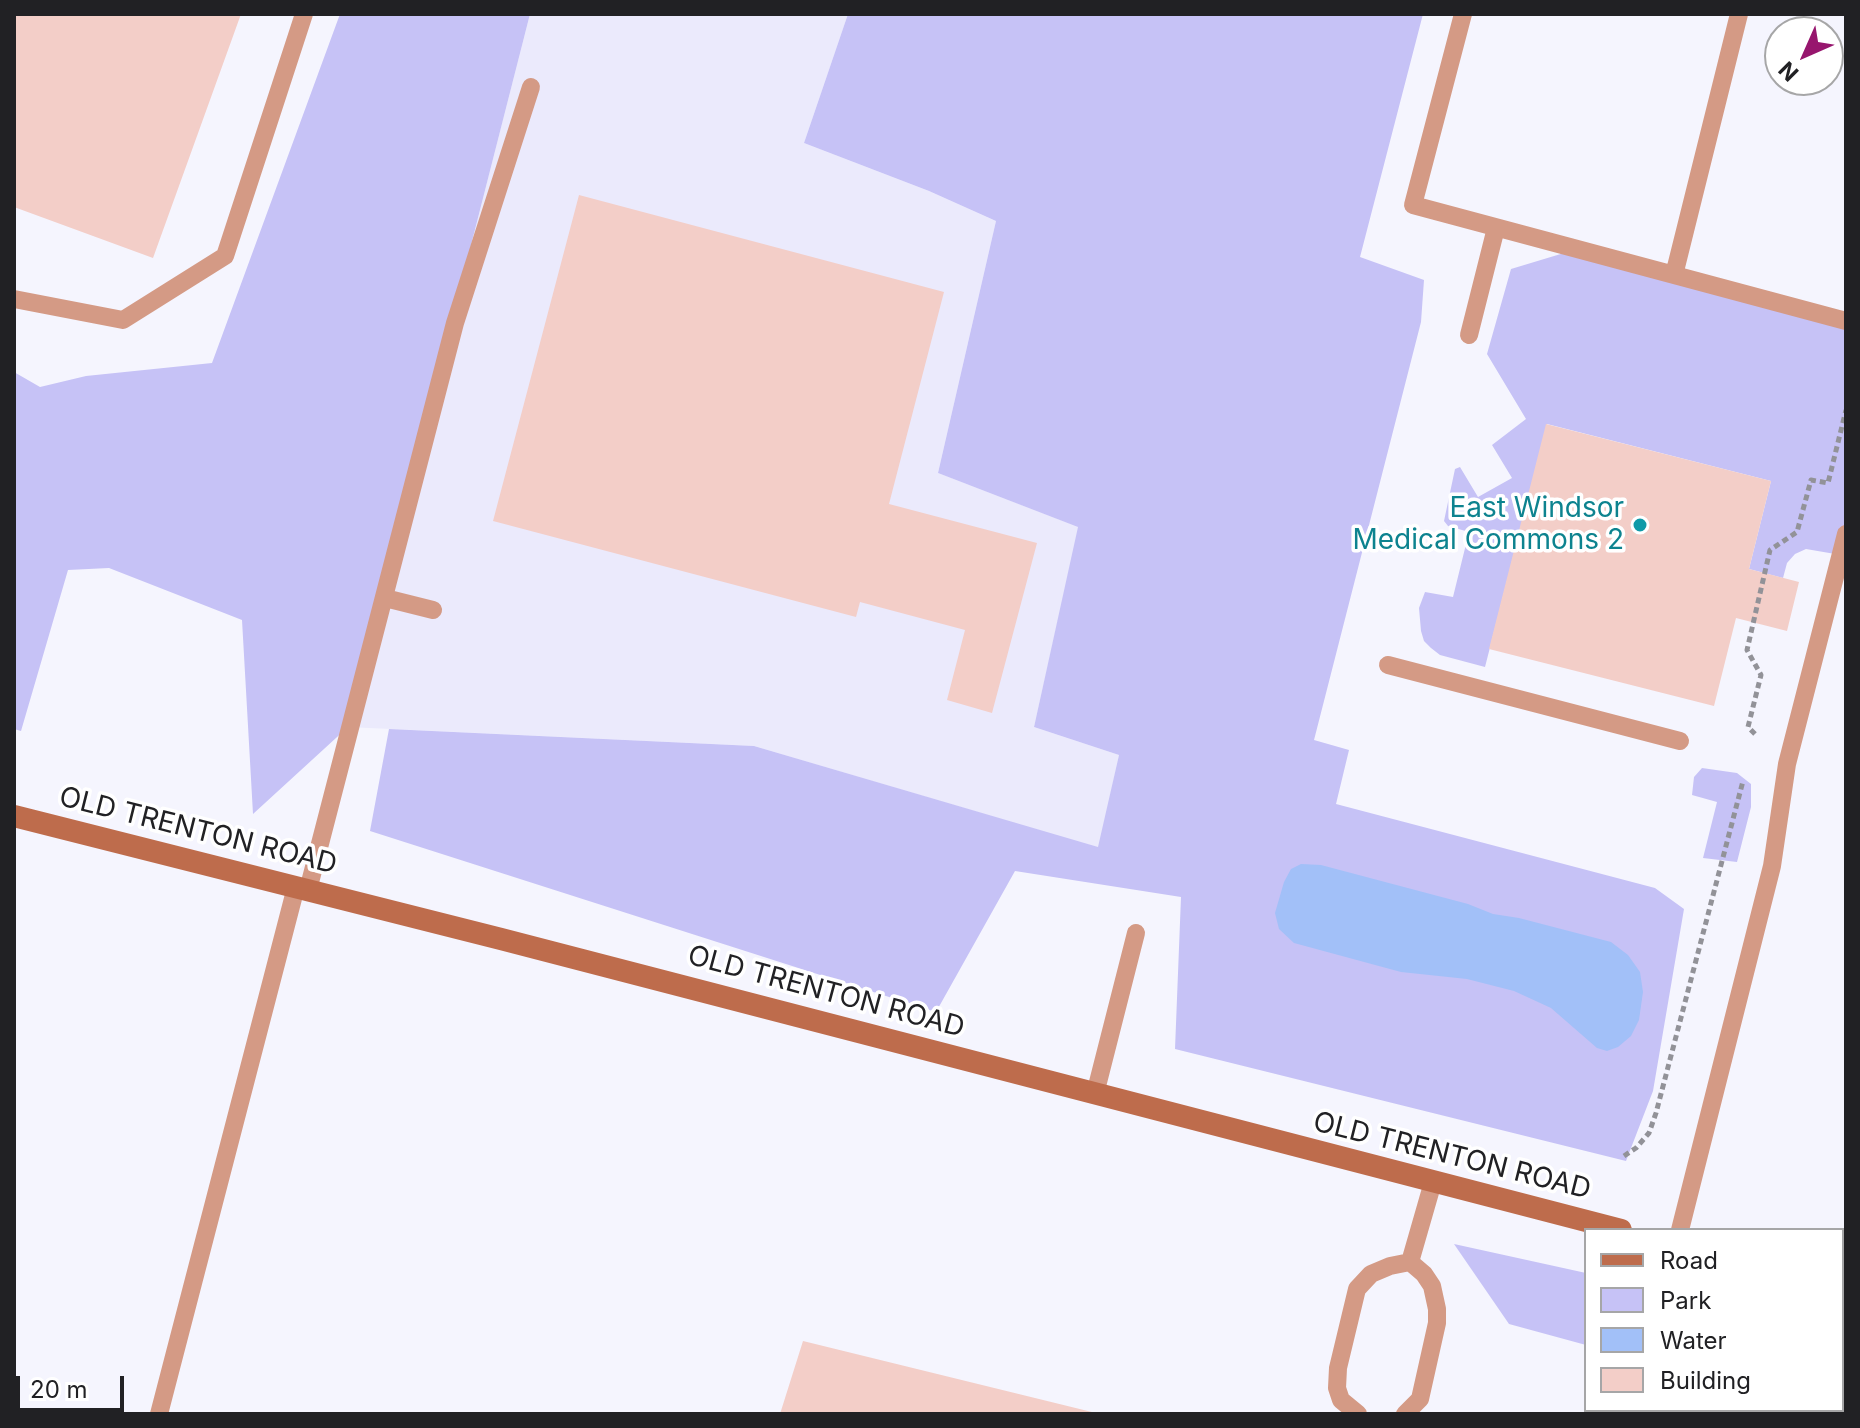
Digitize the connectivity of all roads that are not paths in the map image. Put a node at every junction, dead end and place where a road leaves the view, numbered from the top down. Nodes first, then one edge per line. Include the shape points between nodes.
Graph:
1 (304, 14) edge
2 (1463, 14) edge
3 (1739, 14) edge
4 (531, 87) dead end
5 (1496, 228) junction
6 (1674, 275) junction
7 (14, 299) edge
8 (1846, 321) edge
9 (1469, 335) dead end
10 (1846, 534) edge
11 (385, 598) junction
12 (433, 610) dead end
13 (1388, 665) dead end
14 (1680, 741) dead end
15 (14, 816) edge
16 (302, 889) junction
17 (1136, 933) dead end
18 (1095, 1094) junction
19 (1433, 1182) junction
20 (1613, 1228) edge
21 (1681, 1228) edge
22 (1410, 1262) junction
23 (159, 1414) edge
24 (1358, 1414) edge
25 (1405, 1414) edge

1 - 7 lane via 225,256 123,320
2 - 5 lane via 1413,205
3 - 6 lane
4 - 11 lane via 455,323
5 - 6 lane
5 - 9 lane
6 - 8 lane
10 - 21 lane via 1787,764 1772,866
11 - 12 lane
11 - 16 lane
13 - 14 lane
15 - 16 main road, OLD TRENTON ROAD
16 - 18 main road, OLD TRENTON ROAD
16 - 23 lane
17 - 18 lane
18 - 19 main road, OLD TRENTON ROAD
19 - 20 main road, OLD TRENTON ROAD
19 - 22 lane
22 - 24 lane via 1371,1274 1357,1289 1337,1388 1341,1400
22 - 25 lane via 1432,1286 1437,1323 1420,1399

